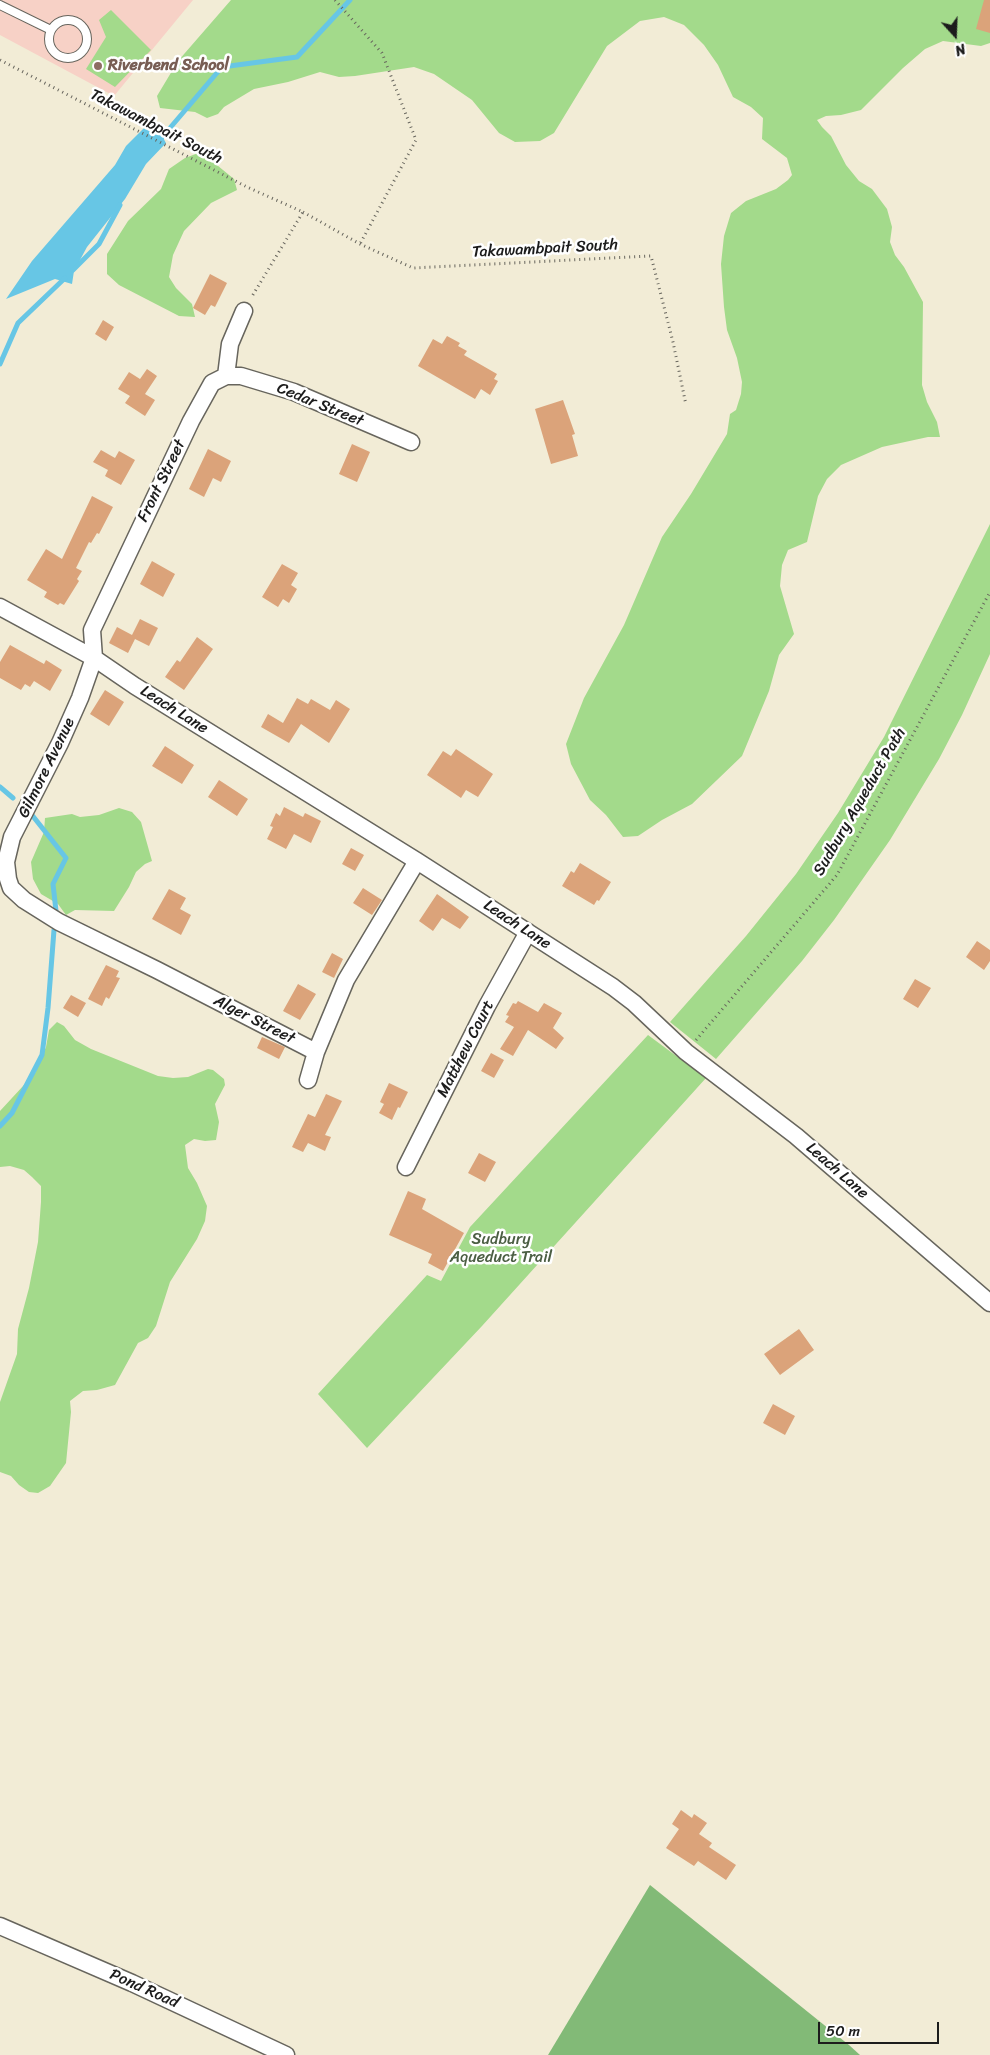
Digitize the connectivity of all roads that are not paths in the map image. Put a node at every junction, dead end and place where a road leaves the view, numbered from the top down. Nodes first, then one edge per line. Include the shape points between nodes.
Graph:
1 (0, 5) edge
2 (51, 30) junction
3 (244, 311) road end
4 (226, 376) junction
5 (411, 442) dead end
6 (0, 607) edge
7 (94, 658) junction
8 (417, 861) junction
9 (8, 879) joint
10 (528, 932) junction
11 (316, 1052) junction
12 (308, 1080) dead end
13 (406, 1167) dead end
14 (990, 1303) edge
15 (0, 1926) edge
16 (286, 2055) edge

1 - 2 lane
2 - 2 lane via 49,38 54,52 69,58 83,51 87,36 78,23 63,20
3 - 4 street via 230,344
4 - 5 street, Cedar Street via 241,376 294,392
4 - 7 street, Front Street via 212,383 122,563 92,630
6 - 7 street, Leach Lane
7 - 8 street, Leach Lane
7 - 9 street, Gilmore Avenue via 60,743 12,837 6,862
8 - 10 street, Leach Lane
8 - 11 street via 346,980
9 - 11 street, Alger Street via 11,888 24,900 59,922
10 - 13 street, Matthew Court
10 - 14 street, Leach Lane via 625,996 686,1052 796,1136
11 - 12 street
15 - 16 street, Pond Road

